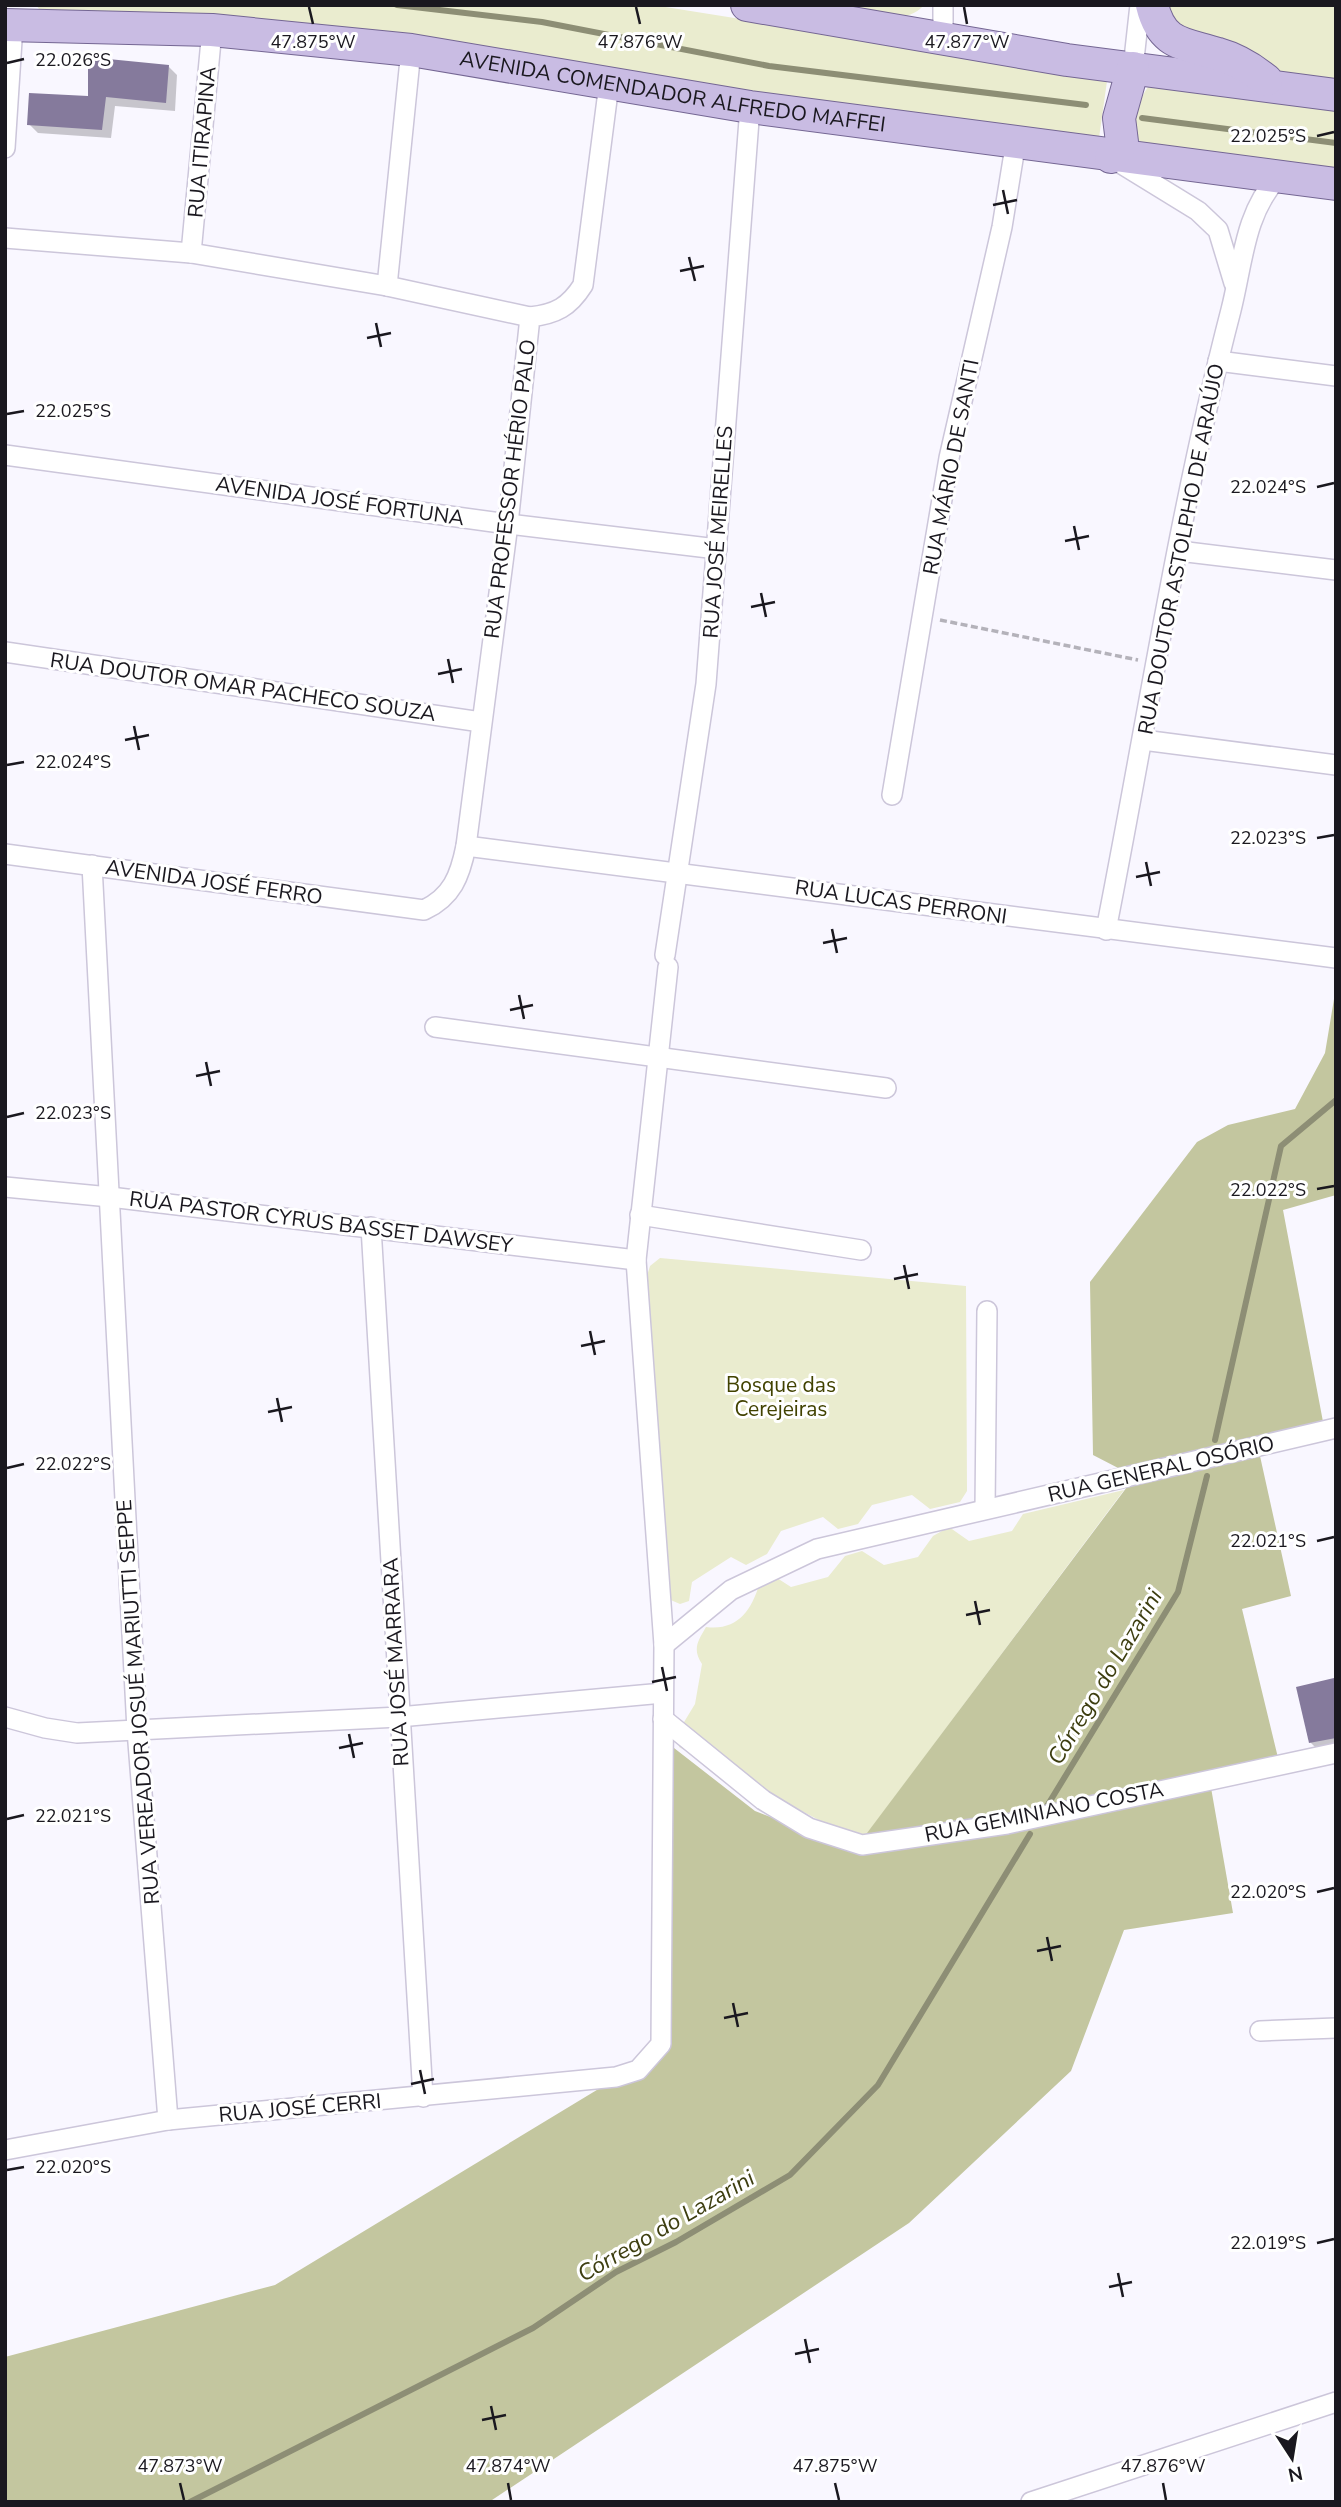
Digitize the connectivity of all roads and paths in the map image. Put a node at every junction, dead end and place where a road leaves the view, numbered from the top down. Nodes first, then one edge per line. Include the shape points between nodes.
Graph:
1 (747, 5) edge
2 (943, 5) edge
3 (1140, 5) edge
4 (1152, 5) edge
5 (10, 19) edge
6 (212, 30) junction
7 (943, 40) junction
8 (411, 50) junction
9 (1133, 68) junction
10 (609, 84) junction
11 (1276, 87) junction
12 (1336, 95) edge
13 (750, 107) junction
14 (1016, 141) junction
15 (5, 148) edge
16 (1111, 157) junction
17 (1278, 177) junction
18 (1336, 184) edge
19 (5, 238) edge
20 (191, 253) junction
21 (387, 286) junction
22 (1236, 290) junction
23 (530, 317) junction
24 (1218, 360) junction
25 (1336, 376) edge
26 (5, 455) edge
27 (508, 524) junction
28 (717, 549) junction
29 (1179, 551) junction
30 (1336, 570) edge
31 (923, 616) junction
32 (5, 652) edge
33 (1154, 663) junction
34 (481, 722) junction
35 (1143, 740) junction
36 (1336, 765) edge
37 (892, 795) dead end
38 (466, 846) junction
39 (5, 853) edge
40 (92, 865) junction
41 (678, 872) junction
42 (424, 910) joint
43 (1105, 930) junction
44 (1336, 958) edge
45 (435, 1027) dead end
46 (660, 1058) junction
47 (886, 1088) dead end
48 (5, 1187) edge
49 (110, 1197) junction
50 (640, 1215) junction
51 (371, 1227) junction
52 (861, 1250) dead end
53 (636, 1260) junction
54 (987, 1311) dead end
55 (1336, 1428) edge
56 (985, 1509) junction
57 (664, 1645) junction
58 (663, 1693) junction
59 (5, 1717) edge
60 (399, 1717) junction
61 (663, 1719) junction
62 (137, 1730) junction
63 (1336, 1753) edge
64 (1336, 2028) edge
65 (1260, 2031) dead end
66 (638, 2070) joint
67 (423, 2097) junction
68 (168, 2120) junction
69 (5, 2150) edge
70 (1336, 2402) edge
71 (1031, 2502) edge

1 - 7 main road
2 - 7 street
3 - 9 street
4 - 11 main road via 1158,24 1175,42 1243,63
5 - 6 main road, AVENIDA COMENDADOR ALFREDO MAFFEI
5 - 15 street
6 - 8 main road, AVENIDA COMENDADOR ALFREDO MAFFEI
6 - 20 street, RUA ITIRAPINA
7 - 9 main road
8 - 10 main road, AVENIDA COMENDADOR ALFREDO MAFFEI
8 - 21 street
9 - 11 main road
9 - 16 main road via 1119,118 1122,142
10 - 13 main road, AVENIDA COMENDADOR ALFREDO MAFFEI
10 - 23 street, RUA PROFESSOR HÉRIO PALO via 583,285 565,307 551,315
11 - 12 main road
13 - 14 main road, AVENIDA COMENDADOR ALFREDO MAFFEI
13 - 28 street, RUA JOSÉ MEIRELLES
14 - 16 main road, AVENIDA COMENDADOR ALFREDO MAFFEI
14 - 31 street, RUA MÁRIO DE SANTI via 1002,227 949,458
16 - 17 main road, AVENIDA COMENDADOR ALFREDO MAFFEI
16 - 22 street via 1198,211 1218,230
17 - 18 main road, AVENIDA COMENDADOR ALFREDO MAFFEI
17 - 22 street, RUA DOUTOR ASTOLPHO DE ARAÚJO via 1255,208
19 - 20 street
20 - 21 street
21 - 23 street
22 - 24 street, RUA DOUTOR ASTOLPHO DE ARAÚJO
23 - 27 street, RUA PROFESSOR HÉRIO PALO
24 - 25 street
24 - 29 street, RUA DOUTOR ASTOLPHO DE ARAÚJO
26 - 27 street, AVENIDA JOSÉ FORTUNA
27 - 28 street, AVENIDA JOSÉ FORTUNA
27 - 34 street, RUA PROFESSOR HÉRIO PALO
28 - 41 street, RUA JOSÉ MEIRELLES via 706,684
29 - 30 street
29 - 33 street, RUA DOUTOR ASTOLPHO DE ARAÚJO
31 - 33 path
31 - 37 street, RUA MÁRIO DE SANTI
32 - 34 street, RUA DOUTOR OMAR PACHECO SOUZA
33 - 35 street, RUA DOUTOR ASTOLPHO DE ARAÚJO
34 - 38 street, RUA PROFESSOR HÉRIO PALO
35 - 36 street
35 - 43 street, RUA DOUTOR ASTOLPHO DE ARAÚJO
38 - 41 street, RUA LUCAS PERRONI
38 - 42 street, RUA PROFESSOR HÉRIO PALO via 457,880 440,902
39 - 40 street, AVENIDA JOSÉ FERRO
40 - 42 street, AVENIDA JOSÉ FERRO
40 - 49 street, RUA VEREADOR JOSUÉ MARIUTTI SEPPE
41 - 43 street, RUA LUCAS PERRONI
41 - 46 street, RUA JOSÉ MEIRELLES
43 - 44 street, RUA LUCAS PERRONI
45 - 46 street
46 - 47 street
46 - 50 street, RUA JOSÉ MEIRELLES
48 - 49 street, RUA PASTOR CYRUS BASSET DAWSEY
49 - 51 street, RUA PASTOR CYRUS BASSET DAWSEY
49 - 62 street, RUA VEREADOR JOSUÉ MARIUTTI SEPPE
50 - 52 street
50 - 53 street, RUA JOSÉ MEIRELLES
51 - 53 street, RUA PASTOR CYRUS BASSET DAWSEY
51 - 60 street, RUA JOSÉ MARRARA
53 - 57 street, RUA JOSÉ MEIRELLES
54 - 56 street
55 - 56 street, RUA GENERAL OSÓRIO
56 - 57 street, RUA GENERAL OSÓRIO via 817,1549 731,1590
57 - 58 street, RUA JOSÉ MEIRELLES
58 - 60 street
58 - 61 street, RUA JOSÉ MEIRELLES
59 - 62 street via 77,1733
60 - 62 street
60 - 67 street, RUA JOSÉ MARRARA
61 - 63 street, RUA GEMINIANO COSTA via 763,1800 809,1828 862,1845 1007,1824
61 - 66 street, RUA JOSÉ MEIRELLES via 661,2044
62 - 68 street, RUA VEREADOR JOSUÉ MARIUTTI SEPPE
64 - 65 street
66 - 67 street, RUA JOSÉ CERRI via 616,2077
67 - 68 street, RUA JOSÉ CERRI
68 - 69 street, RUA JOSÉ CERRI
70 - 71 street

